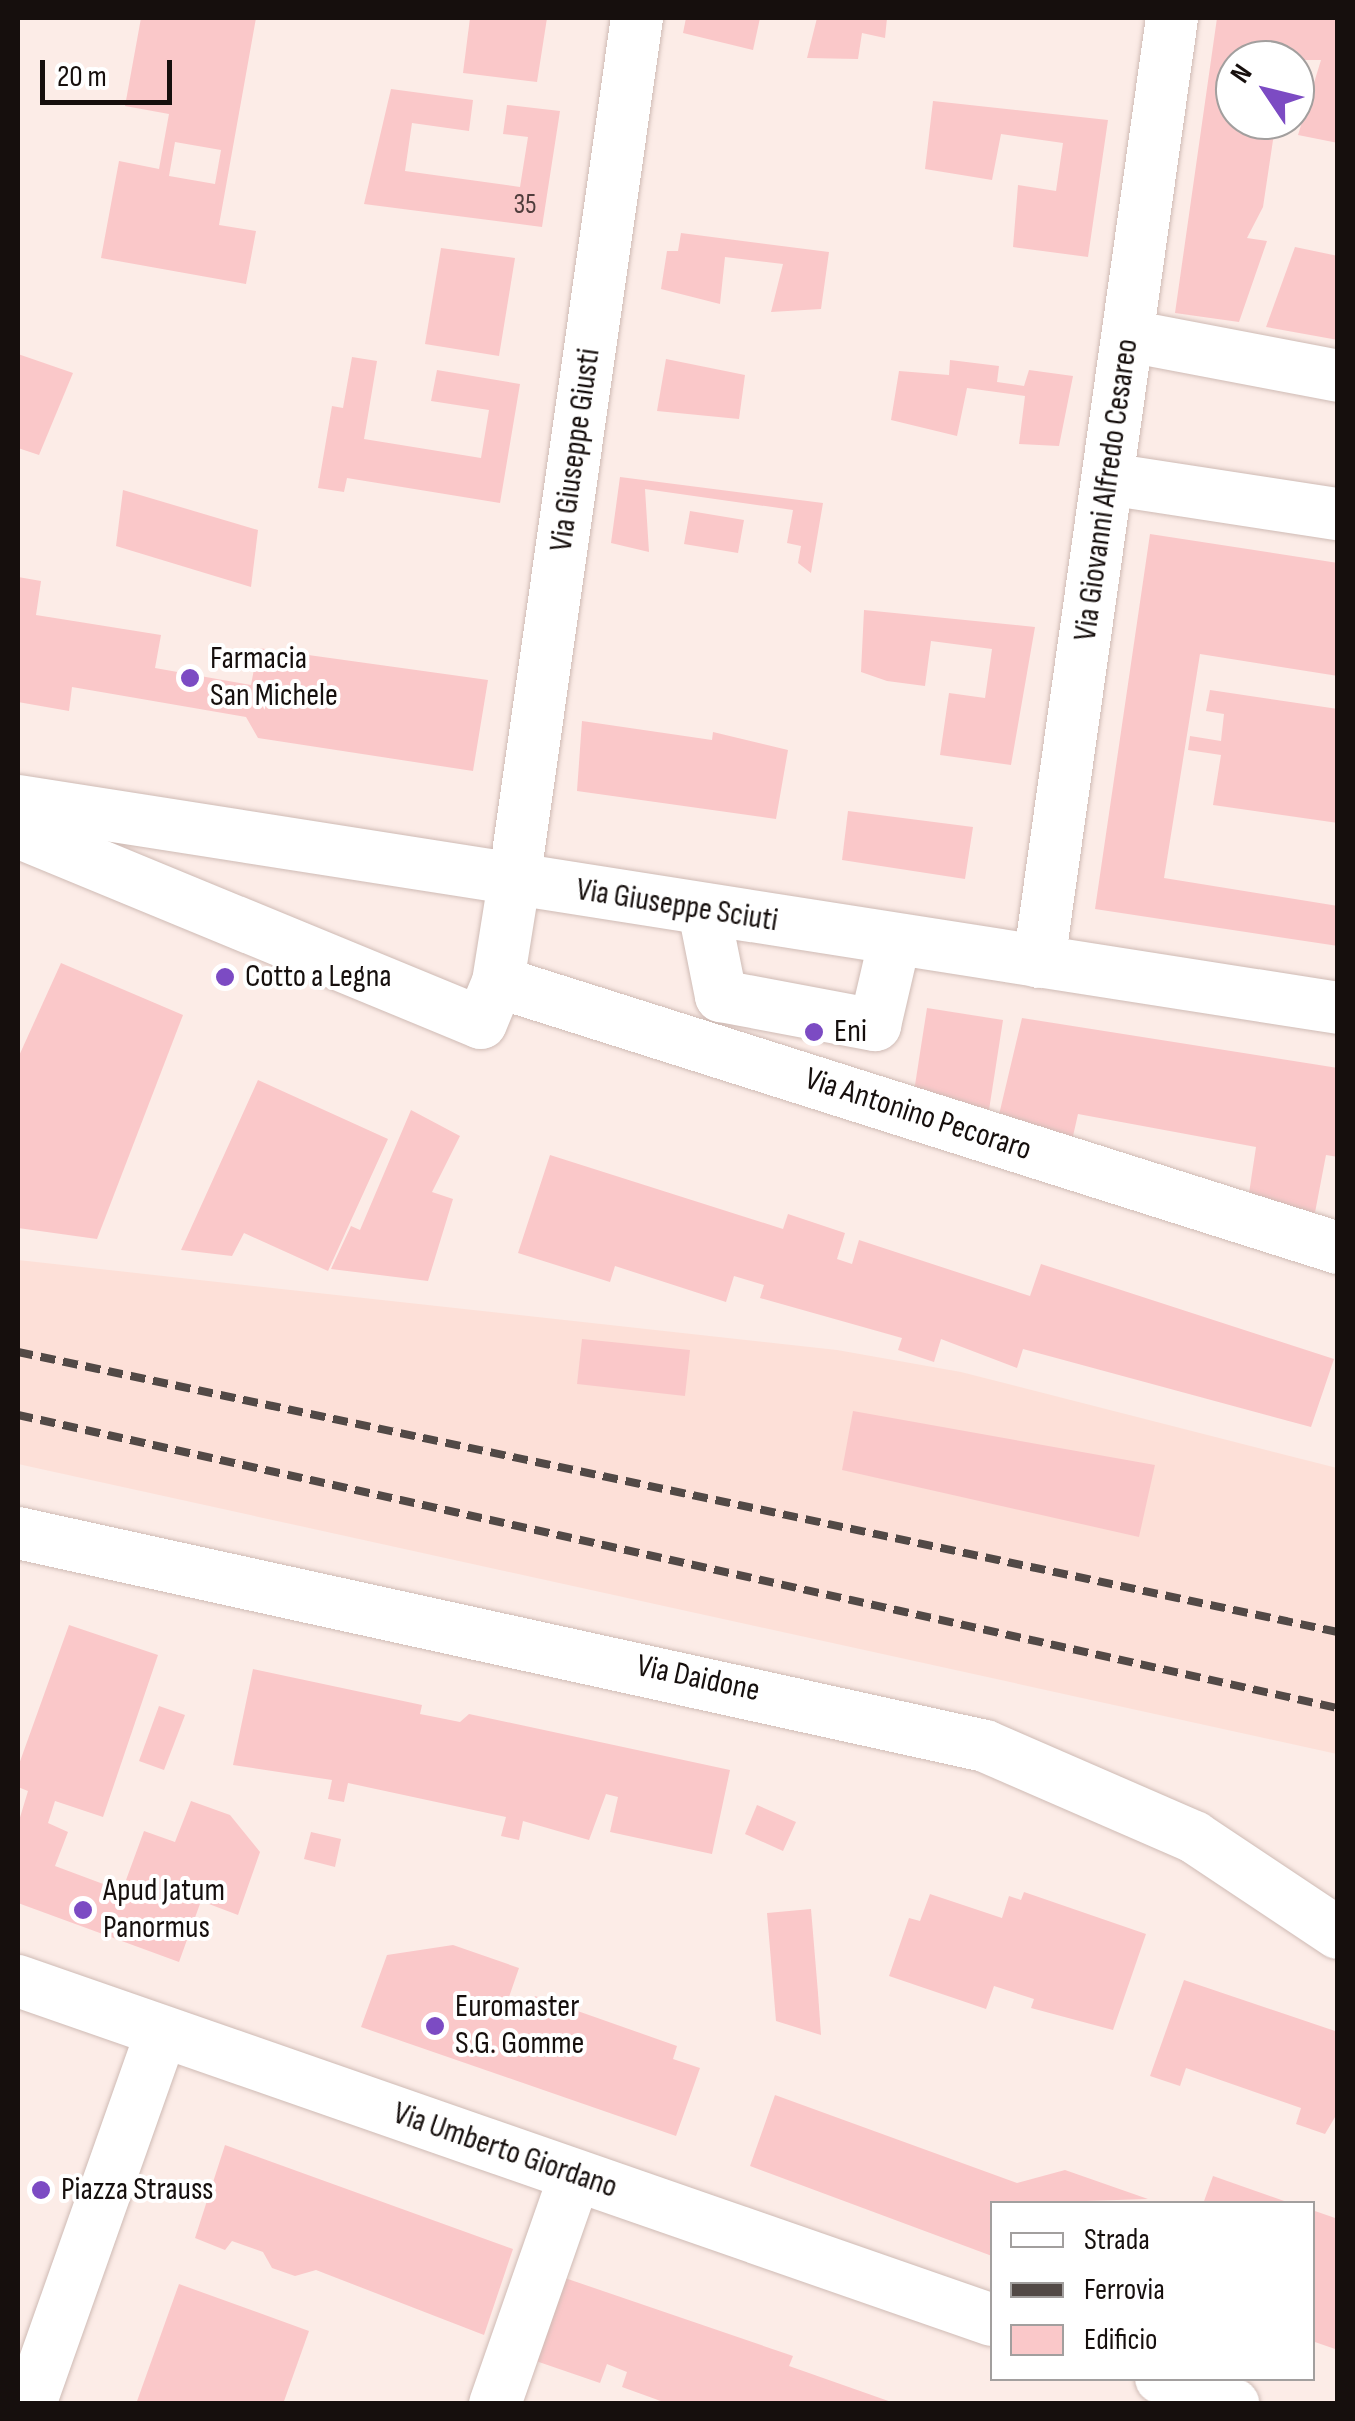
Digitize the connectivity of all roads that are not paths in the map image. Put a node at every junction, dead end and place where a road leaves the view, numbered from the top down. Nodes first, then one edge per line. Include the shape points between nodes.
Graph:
1 (638, 18) edge
2 (1172, 18) edge
3 (1128, 336) junction
4 (1338, 376) edge
5 (1108, 480) junction
6 (1338, 514) edge
7 (23, 824) edge
8 (514, 882) junction
9 (704, 911) junction
10 (895, 940) junction
11 (1039, 962) junction
12 (498, 982) junction
13 (1338, 1008) edge
14 (1338, 1248) edge
15 (20, 1540) edge
16 (1338, 1933) edge
17 (18, 1981) edge
18 (162, 2032) junction
19 (575, 2176) junction
20 (990, 2319) edge
21 (1168, 2381) edge
22 (497, 2397) edge
23 (30, 2404) edge
24 (1233, 2404) edge

1 - 8 street, Via Giuseppe Giusti
2 - 3 street, Via Giovanni Alfredo Cesareo
3 - 4 street
3 - 5 street, Via Giovanni Alfredo Cesareo
5 - 6 street
5 - 11 street, Via Giovanni Alfredo Cesareo
7 - 8 street, Via Giuseppe Sciuti
7 - 12 street via 481,1023
8 - 9 street, Via Giuseppe Sciuti
8 - 12 street, Via Giuseppe Giusti
9 - 10 street, Via Giuseppe Sciuti
9 - 10 street via 721,996 875,1025
10 - 11 street, Via Giuseppe Sciuti
11 - 13 street, Via Giuseppe Sciuti
12 - 14 street, Via Antonino Pecoraro
15 - 16 street, Via Daidone via 985,1746 1194,1837
17 - 18 street, Via Umberto Giordano
18 - 19 street, Via Umberto Giordano
18 - 23 street
19 - 20 street, Via Umberto Giordano
19 - 22 street
21 - 24 street

